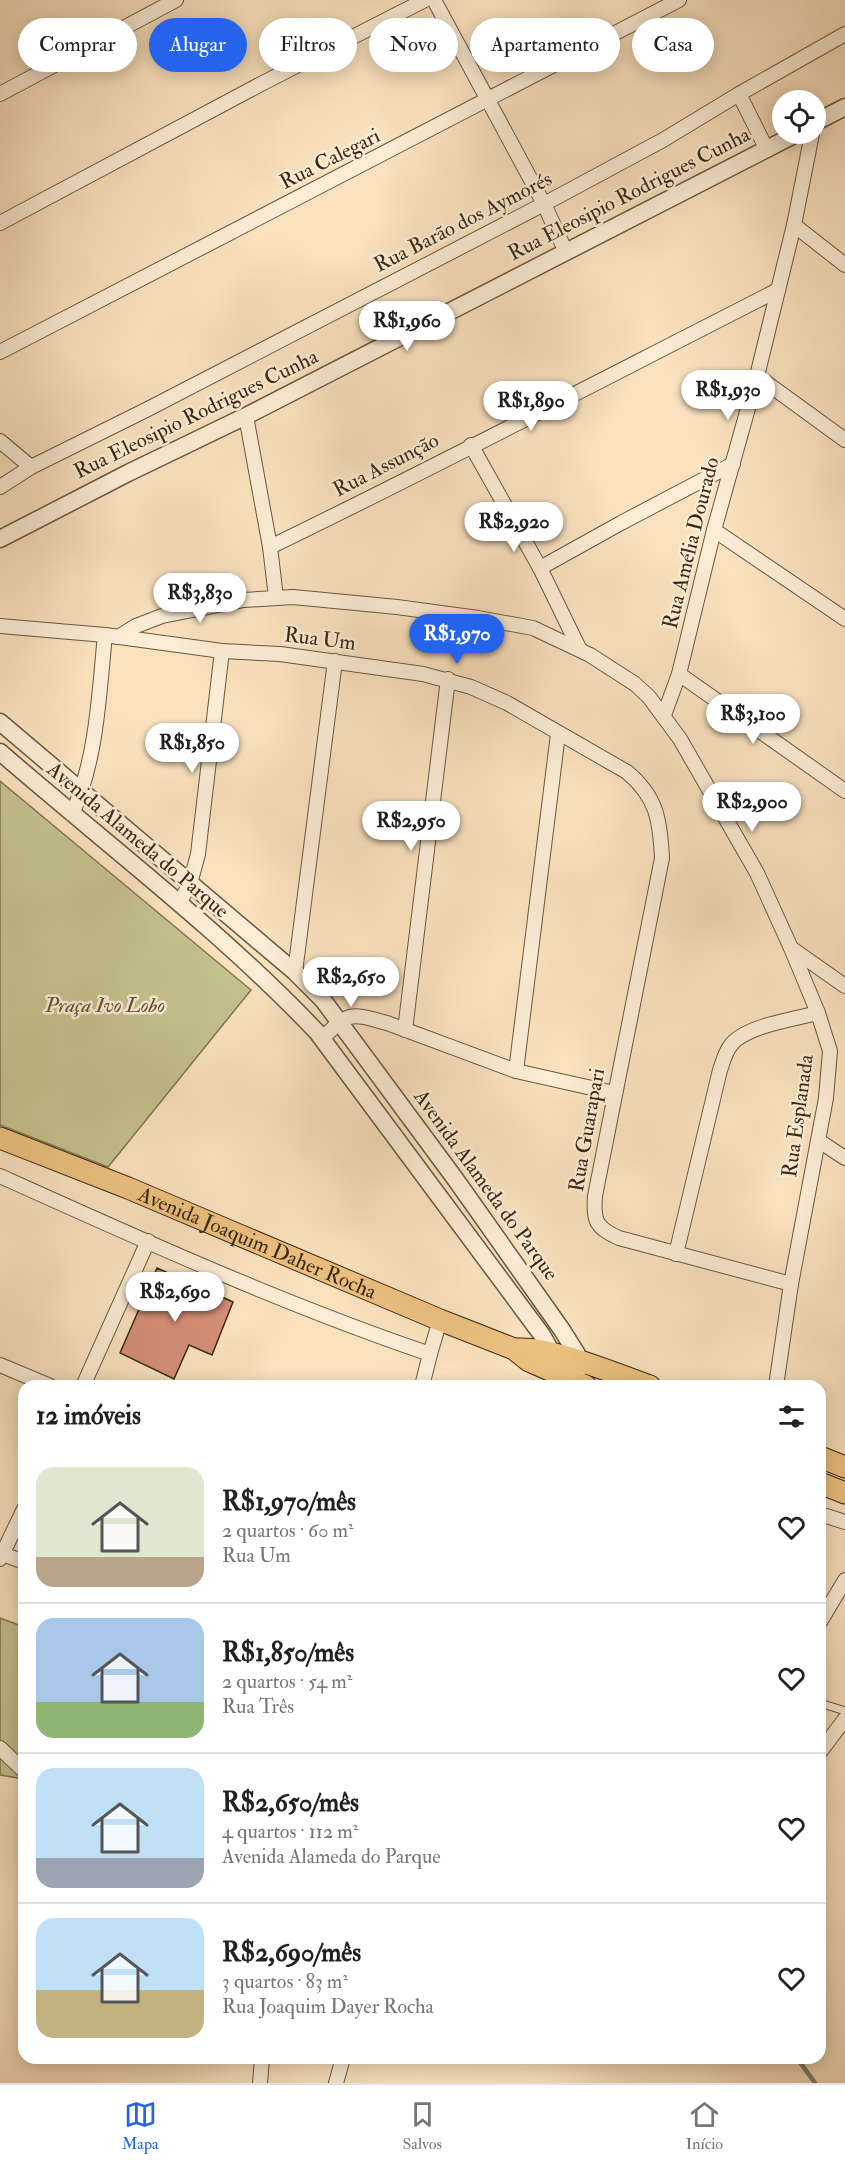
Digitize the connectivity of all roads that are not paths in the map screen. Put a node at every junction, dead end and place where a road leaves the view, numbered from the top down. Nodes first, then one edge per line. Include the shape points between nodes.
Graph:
1 (176, 0) edge
2 (424, 0) edge
3 (434, 0) edge
4 (679, 0) edge
5 (845, 34) edge
6 (0, 94) edge
7 (739, 94) junction
8 (488, 100) junction
9 (842, 112) edge
10 (826, 118) edge
11 (778, 144) edge
12 (810, 144) edge
13 (767, 150) junction
14 (544, 204) junction
15 (0, 224) edge
16 (794, 225) junction
17 (566, 250) junction
18 (845, 265) edge
19 (778, 290) junction
20 (0, 352) edge
21 (757, 376) junction
22 (246, 416) junction
23 (845, 440) edge
24 (0, 441) edge
25 (471, 445) junction
26 (733, 464) junction
27 (30, 467) junction
28 (0, 487) edge
29 (714, 530) junction
30 (0, 539) edge
31 (270, 547) junction
32 (540, 568) junction
33 (276, 597) junction
34 (162, 616) junction
35 (845, 619) edge
36 (0, 626) edge
37 (111, 636) junction
38 (161, 644) junction
39 (579, 648) junction
40 (222, 651) junction
41 (335, 661) junction
42 (679, 674) junction
43 (448, 679) junction
44 (664, 715) junction
45 (0, 722) edge
46 (558, 734) junction
47 (0, 752) edge
48 (845, 791) edge
49 (82, 792) junction
50 (72, 814) junction
51 (659, 879) joint
52 (190, 884) junction
53 (179, 903) junction
54 (791, 948) junction
55 (295, 972) junction
56 (845, 986) edge
57 (818, 1013) junction
58 (339, 1021) junction
59 (405, 1030) junction
60 (322, 1039) junction
61 (516, 1071) junction
62 (614, 1093) junction
63 (0, 1138) edge
64 (819, 1141) junction
65 (845, 1158) edge
66 (0, 1176) edge
67 (148, 1241) junction
68 (676, 1254) junction
69 (791, 1284) junction
70 (440, 1320) junction
71 (430, 1354) junction
72 (551, 1362) junction
73 (0, 1365) edge
74 (581, 1376) edge
75 (36, 1380) edge
76 (86, 1380) edge
77 (424, 1380) edge
78 (609, 1380) edge
79 (777, 1380) edge
80 (826, 1459) edge
81 (845, 1467) edge
82 (826, 1485) edge
83 (845, 1493) edge
84 (826, 1516) edge
85 (18, 1522) edge
86 (845, 1522) edge
87 (1, 1557) edge
88 (18, 1561) edge
89 (845, 1580) edge
90 (826, 1612) edge
91 (826, 1707) edge
92 (844, 1720) edge
93 (826, 1744) edge
94 (0, 1748) edge
95 (18, 1765) edge
96 (262, 2064) edge
97 (341, 2064) edge
98 (260, 2083) edge
99 (336, 2083) edge

1 - 6 street
2 - 15 street
3 - 8 street
4 - 8 street, Rua Calegari
5 - 7 street, Rua Barão dos Aymorés
7 - 13 street
7 - 14 street, Rua Barão dos Aymorés
8 - 14 street
8 - 20 street, Rua Calegari
9 - 10 street
11 - 13 street, Rua Eleosipio Rodrigues Cunha
12 - 16 street, Rua Amélia Dourado
13 - 17 street, Rua Eleosipio Rodrigues Cunha
14 - 17 street
14 - 27 street, Rua Barão dos Aymorés
16 - 18 street
16 - 19 street, Rua Amélia Dourado
17 - 22 street, Rua Eleosipio Rodrigues Cunha
19 - 21 street, Rua Amélia Dourado
19 - 25 street, Rua Assunção
21 - 23 street
21 - 26 street, Rua Amélia Dourado
22 - 30 street, Rua Eleosipio Rodrigues Cunha
22 - 31 street
24 - 27 street
25 - 31 street, Rua Assunção
25 - 32 street
26 - 29 street, Rua Amélia Dourado
26 - 32 street
27 - 28 street, Rua Barão dos Aymorés
29 - 35 street
29 - 42 street, Rua Amélia Dourado
31 - 33 street
32 - 39 street
33 - 34 street, Rua Esplanada
33 - 39 street, Rua Esplanada via 478,618 533,628
34 - 37 street, Rua Esplanada
34 - 38 street
36 - 37 street, Rua Um
37 - 38 street, Rua Um
37 - 49 street
38 - 40 street, Rua Um
39 - 44 street, Rua Esplanada via 635,684
40 - 41 street, Rua Um
40 - 52 street via 198,854
41 - 43 street, Rua Um
41 - 55 street
42 - 44 street, Rua Amélia Dourado
42 - 48 street
43 - 46 street, Rua Um via 487,693
43 - 59 street
44 - 54 street, Rua Esplanada via 757,873
45 - 49 street, Avenida Alameda do Parque
46 - 51 street, Rua Um via 627,772 650,797 661,835
46 - 61 street
47 - 50 street, Avenida Alameda do Parque
49 - 50 street
49 - 52 street, Avenida Alameda do Parque
50 - 53 street, Avenida Alameda do Parque
51 - 62 street, Rua Guarapari
52 - 53 street
52 - 55 street, Avenida Alameda do Parque
53 - 60 street, Avenida Alameda do Parque via 290,1004
54 - 56 street
54 - 57 street, Rua Esplanada
55 - 58 street, Avenida Alameda do Parque
57 - 64 street, Rua Esplanada via 830,1064
57 - 68 street via 753,1031 730,1045 720,1070
58 - 59 street via 356,1016
58 - 60 street
58 - 74 street, Avenida Alameda do Parque via 572,1346
59 - 61 street
60 - 72 street, Avenida Alameda do Parque via 542,1335
61 - 62 street
62 - 68 street, Rua Guarapari via 595,1196 596,1219 600,1228 619,1238
63 - 70 main road, Avenida Joaquim Daher Rocha
64 - 65 street
64 - 69 street, Rua Esplanada
66 - 67 street
67 - 71 street via 258,1290
67 - 76 street
68 - 69 street, Rua Guarapari
69 - 79 street, Rua Esplanada
70 - 71 street
70 - 72 main road, Avenida Joaquim Daher Rocha via 514,1349 532,1348
71 - 77 street
72 - 74 main road, Avenida Joaquim Daher Rocha
73 - 75 street
74 - 78 main road, Avenida Joaquim Daher Rocha
80 - 81 main road
82 - 83 main road
84 - 86 street
85 - 87 street
87 - 88 street
89 - 90 street
91 - 92 lane
92 - 93 street
94 - 95 street
96 - 98 street
97 - 99 street

